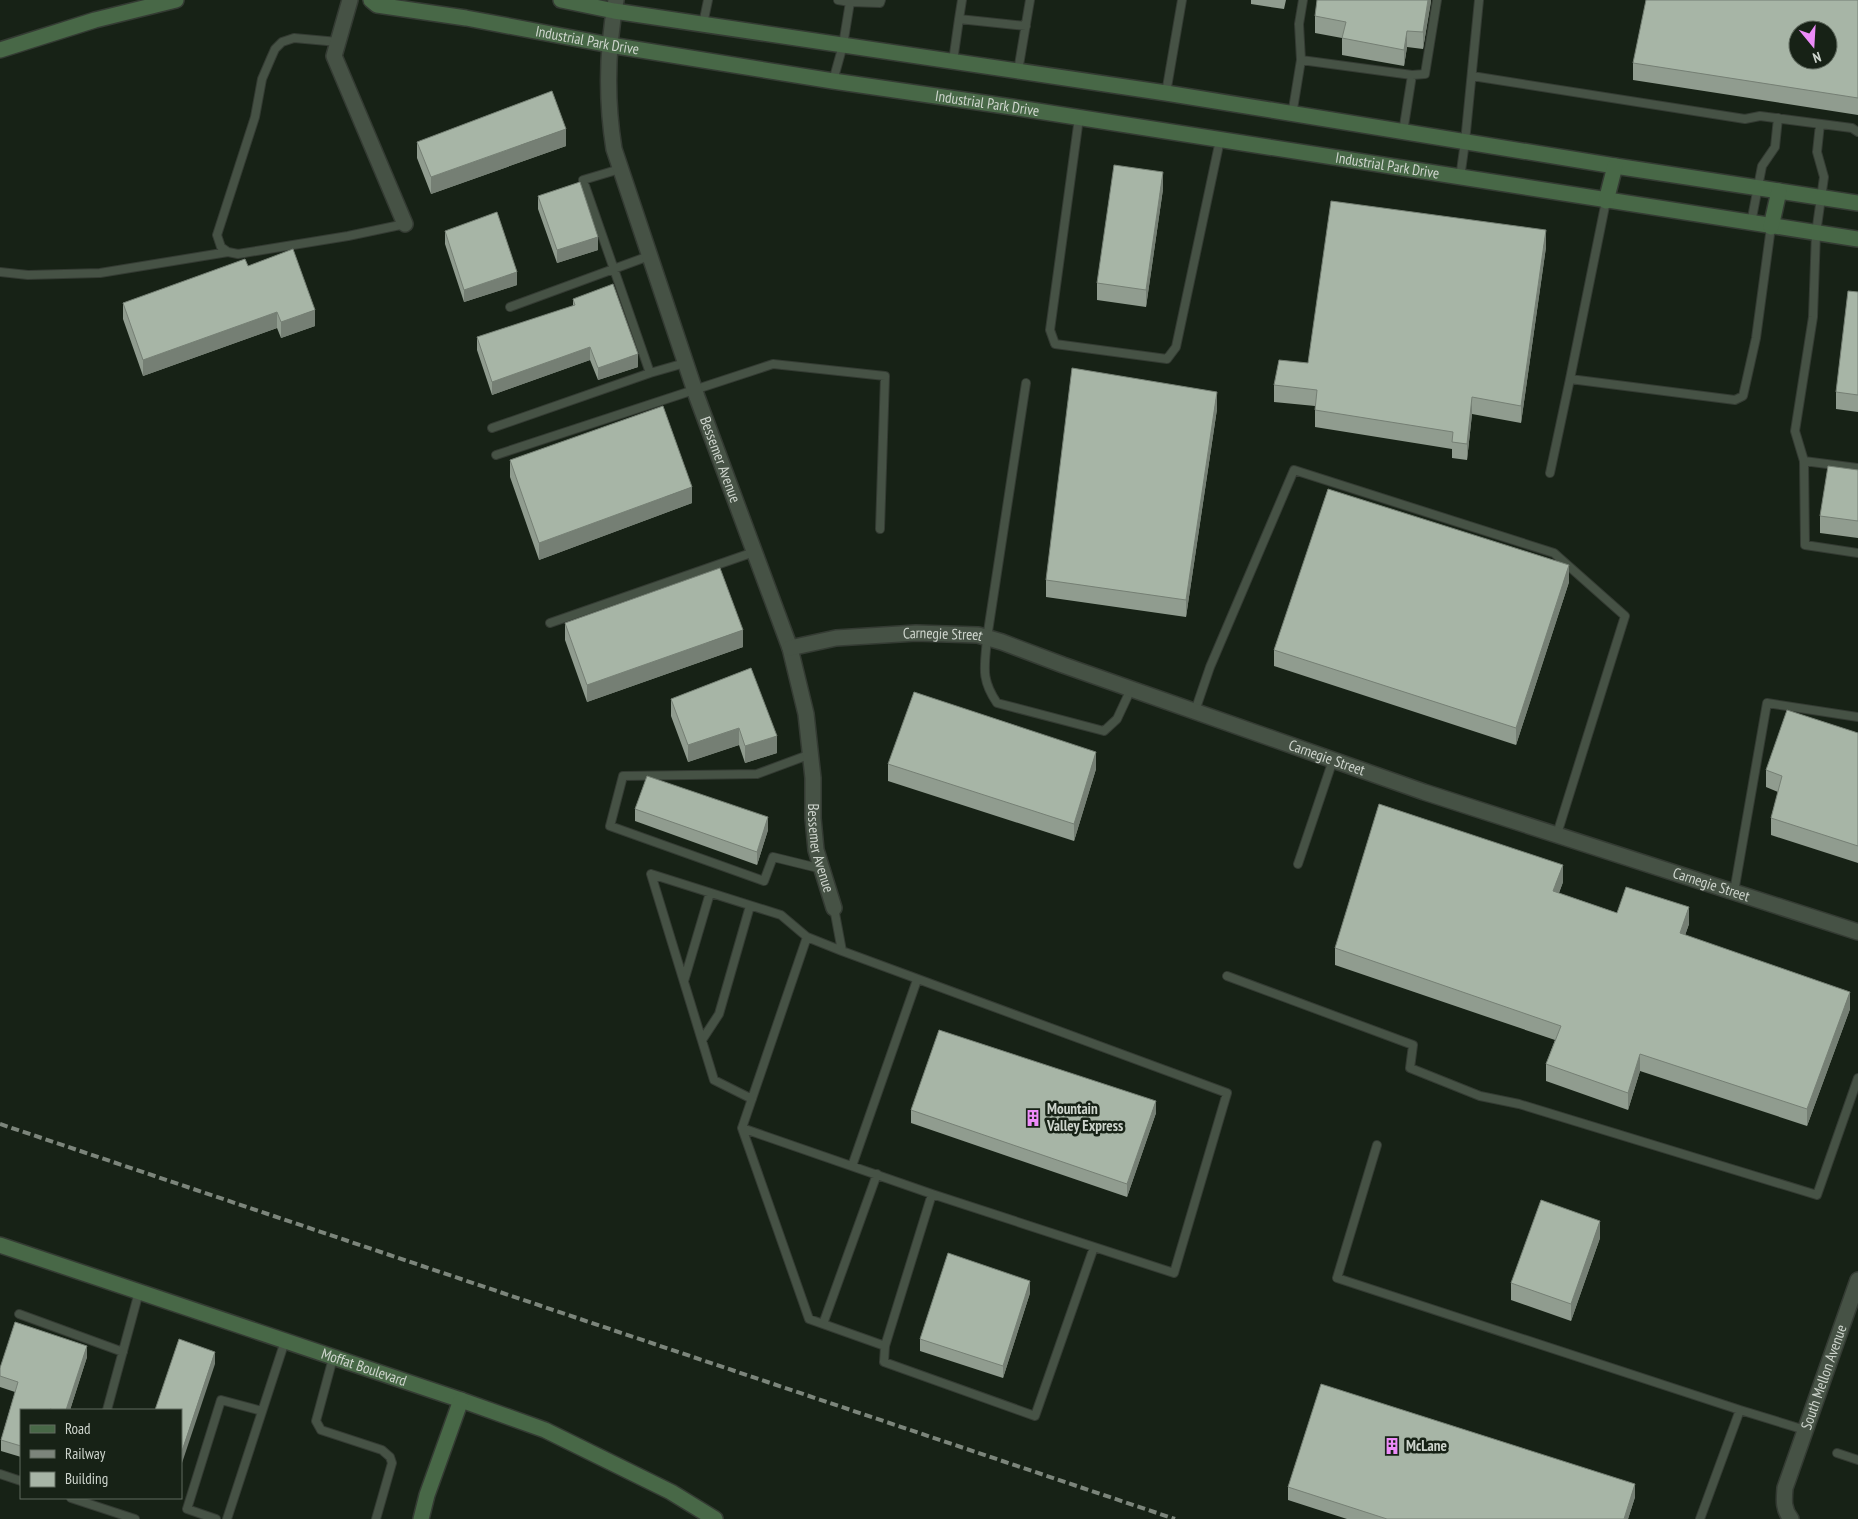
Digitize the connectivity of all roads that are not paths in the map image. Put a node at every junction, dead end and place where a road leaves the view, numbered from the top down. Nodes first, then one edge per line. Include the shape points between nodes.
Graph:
1 (176, 0) edge
2 (350, 0) edge
3 (371, 0) edge
4 (561, 0) edge
5 (708, 0) edge
6 (838, 0) edge
7 (881, 0) edge
8 (962, 0) edge
9 (1030, 0) edge
10 (1182, 0) edge
11 (1303, 0) edge
12 (1437, 0) edge
13 (1479, 0) edge
14 (850, 2) junction
15 (615, 6) edge
16 (959, 19) junction
17 (703, 24) junction
18 (1026, 26) junction
19 (338, 42) junction
20 (610, 45) junction
21 (843, 45) junction
22 (0, 50) edge
23 (1301, 60) junction
24 (953, 62) junction
25 (1018, 71) junction
26 (1412, 75) junction
27 (1472, 76) junction
28 (833, 81) junction
29 (1166, 93) junction
30 (1292, 114) junction
31 (1079, 118) junction
32 (1778, 118) junction
33 (1820, 124) junction
34 (1403, 132) junction
35 (1858, 132) edge
36 (1220, 140) junction
37 (1466, 142) junction
38 (1615, 166) junction
39 (620, 169) junction
40 (1460, 178) junction
41 (1758, 188) junction
42 (1779, 191) junction
43 (1822, 198) junction
44 (1606, 201) junction
45 (1858, 203) edge
46 (405, 224) joint
47 (1750, 224) junction
48 (1771, 227) junction
49 (1816, 233) junction
50 (1858, 240) edge
51 (228, 252) junction
52 (649, 256) junction
53 (614, 269) junction
54 (0, 272) edge
55 (510, 307) dead end
56 (685, 363) junction
57 (650, 373) junction
58 (1570, 379) junction
59 (1026, 383) dead end
60 (694, 389) junction
61 (492, 428) dead end
62 (496, 455) dead end
63 (1804, 461) junction
64 (1858, 468) edge
65 (1550, 473) dead end
66 (880, 529) dead end
67 (754, 552) junction
68 (1858, 553) edge
69 (550, 623) dead end
70 (987, 638) junction
71 (790, 648) junction
72 (1131, 689) junction
73 (1195, 711) junction
74 (1858, 717) edge
75 (811, 754) junction
76 (1334, 760) junction
77 (1557, 834) junction
78 (1298, 864) dead end
79 (822, 868) junction
80 (1734, 892) junction
81 (710, 893) junction
82 (750, 906) junction
83 (834, 908) joint
84 (1858, 932) edge
85 (807, 937) junction
86 (842, 951) junction
87 (1227, 976) dead end
88 (918, 980) junction
89 (684, 981) junction
90 (702, 1040) junction
91 (1858, 1078) edge
92 (752, 1099) junction
93 (742, 1128) junction
94 (1377, 1145) dead end
95 (852, 1166) junction
96 (877, 1174) junction
97 (932, 1194) junction
98 (0, 1245) edge
99 (1094, 1247) junction
100 (1858, 1280) edge
101 (139, 1292) junction
102 (19, 1314) dead end
103 (823, 1324) junction
104 (285, 1341) junction
105 (885, 1346) junction
106 (123, 1352) junction
107 (333, 1358) junction
108 (461, 1400) junction
109 (107, 1409) edge
110 (1740, 1410) junction
111 (262, 1411) junction
112 (1805, 1430) junction
113 (1836, 1453) dead end
114 (1858, 1460) edge
115 (0, 1474) edge
116 (20, 1481) edge
117 (74, 1499) edge
118 (135, 1519) edge
119 (216, 1519) edge
120 (227, 1519) edge
121 (376, 1519) edge
122 (421, 1519) edge
123 (715, 1519) edge
124 (1700, 1519) edge
125 (1791, 1519) edge

1 - 22 street via 95,20
2 - 19 street
3 - 20 street, Industrial Park Drive via 376,5 427,9
4 - 15 street
5 - 17 lane
6 - 14 lane
7 - 14 lane
8 - 16 lane
9 - 18 lane
10 - 29 lane
11 - 23 lane via 1299,24
12 - 26 lane via 1425,74
13 - 27 lane
14 - 21 lane
15 - 17 street
15 - 20 street, Bessemer Avenue
16 - 18 lane
16 - 24 lane
17 - 21 street
18 - 25 lane
19 - 46 street via 334,56
19 - 51 lane via 294,38 282,42 275,49 262,79 254,117 217,235 221,246
20 - 28 street, Industrial Park Drive
20 - 39 street, Bessemer Avenue via 609,115
21 - 24 street
21 - 28 lane
23 - 26 lane
23 - 30 lane
24 - 25 street
25 - 29 street
26 - 34 lane
27 - 32 lane via 1744,119 1760,116
27 - 37 lane
28 - 31 street, Industrial Park Drive
29 - 30 street
30 - 34 street
31 - 36 street, Industrial Park Drive
31 - 36 lane via 1050,330 1055,344 1167,360 1176,347
32 - 33 lane
32 - 41 lane via 1775,147 1762,166
33 - 35 lane via 1852,128
33 - 43 lane via 1817,152 1824,177
34 - 37 street
36 - 40 street, Industrial Park Drive
37 - 38 street
37 - 40 lane
38 - 41 street
38 - 44 street
39 - 52 street, Bessemer Avenue
39 - 53 lane via 583,180
40 - 44 street, Industrial Park Drive
41 - 42 street
41 - 47 lane
42 - 43 street
42 - 48 street
43 - 45 street
43 - 49 lane
44 - 47 street, Industrial Park Drive
44 - 58 lane
46 - 51 lane via 238,254
47 - 48 street, Industrial Park Drive
48 - 49 street, Industrial Park Drive
48 - 58 lane via 1756,338 1743,396 1735,400
49 - 50 street, Industrial Park Drive
49 - 63 lane via 1813,317 1795,431
51 - 54 lane via 100,273 28,275
52 - 53 lane
52 - 56 street, Bessemer Avenue
53 - 55 lane
53 - 57 lane
56 - 57 lane
56 - 60 street, Bessemer Avenue
57 - 61 lane
58 - 65 lane
59 - 70 lane
60 - 62 lane
60 - 66 lane via 773,364 885,376
60 - 67 street, Bessemer Avenue
63 - 64 lane
63 - 68 lane via 1805,545
67 - 69 lane
67 - 71 street, Bessemer Avenue
70 - 71 street, Carnegie Street via 916,633 836,638
70 - 72 street, Carnegie Street
70 - 72 lane via 984,678 997,703 1104,730 1117,720
71 - 75 street, Bessemer Avenue via 806,714
72 - 73 street, Carnegie Street
73 - 76 street, Carnegie Street
73 - 77 lane via 1210,667 1294,470 1554,553 1625,616
74 - 80 lane via 1767,703
75 - 79 street, Bessemer Avenue via 816,850
75 - 79 lane via 757,774 623,776 610,826 764,881 773,857
76 - 77 street, Carnegie Street
76 - 78 lane
77 - 80 street, Carnegie Street
79 - 83 street, Bessemer Avenue
80 - 84 street, Carnegie Street
81 - 82 lane
81 - 89 lane
81 - 89 lane via 651,874
82 - 85 lane via 780,915
82 - 90 lane via 719,1014
83 - 86 lane
85 - 86 lane
85 - 92 lane
86 - 88 lane
87 - 91 lane via 1413,1045 1410,1068 1480,1096 1519,1104 1817,1195
88 - 95 lane
88 - 99 lane via 1227,1093 1174,1273
89 - 90 lane
90 - 92 lane via 714,1080
92 - 93 lane
93 - 95 lane
93 - 103 lane via 809,1319
94 - 110 lane via 1336,1278
95 - 96 lane
96 - 97 lane
96 - 103 lane
97 - 99 lane
97 - 105 lane
98 - 101 street, Moffat Boulevard
99 - 105 lane via 1035,1416 884,1362
100 - 112 street, South Mellon Avenue
101 - 104 street, Moffat Boulevard
101 - 106 lane
102 - 106 lane
103 - 105 lane
104 - 107 street, Moffat Boulevard
104 - 111 lane
106 - 109 lane
107 - 108 street, Moffat Boulevard
107 - 121 lane via 316,1421 321,1430 382,1450 390,1457 392,1463
108 - 122 street
108 - 123 street, Moffat Boulevard via 544,1430 671,1492
110 - 112 lane
110 - 124 lane
111 - 119 lane via 220,1400 187,1509
111 - 120 lane
112 - 125 street, South Mellon Avenue via 1785,1488 1784,1504
113 - 114 lane
115 - 116 lane
117 - 118 lane

